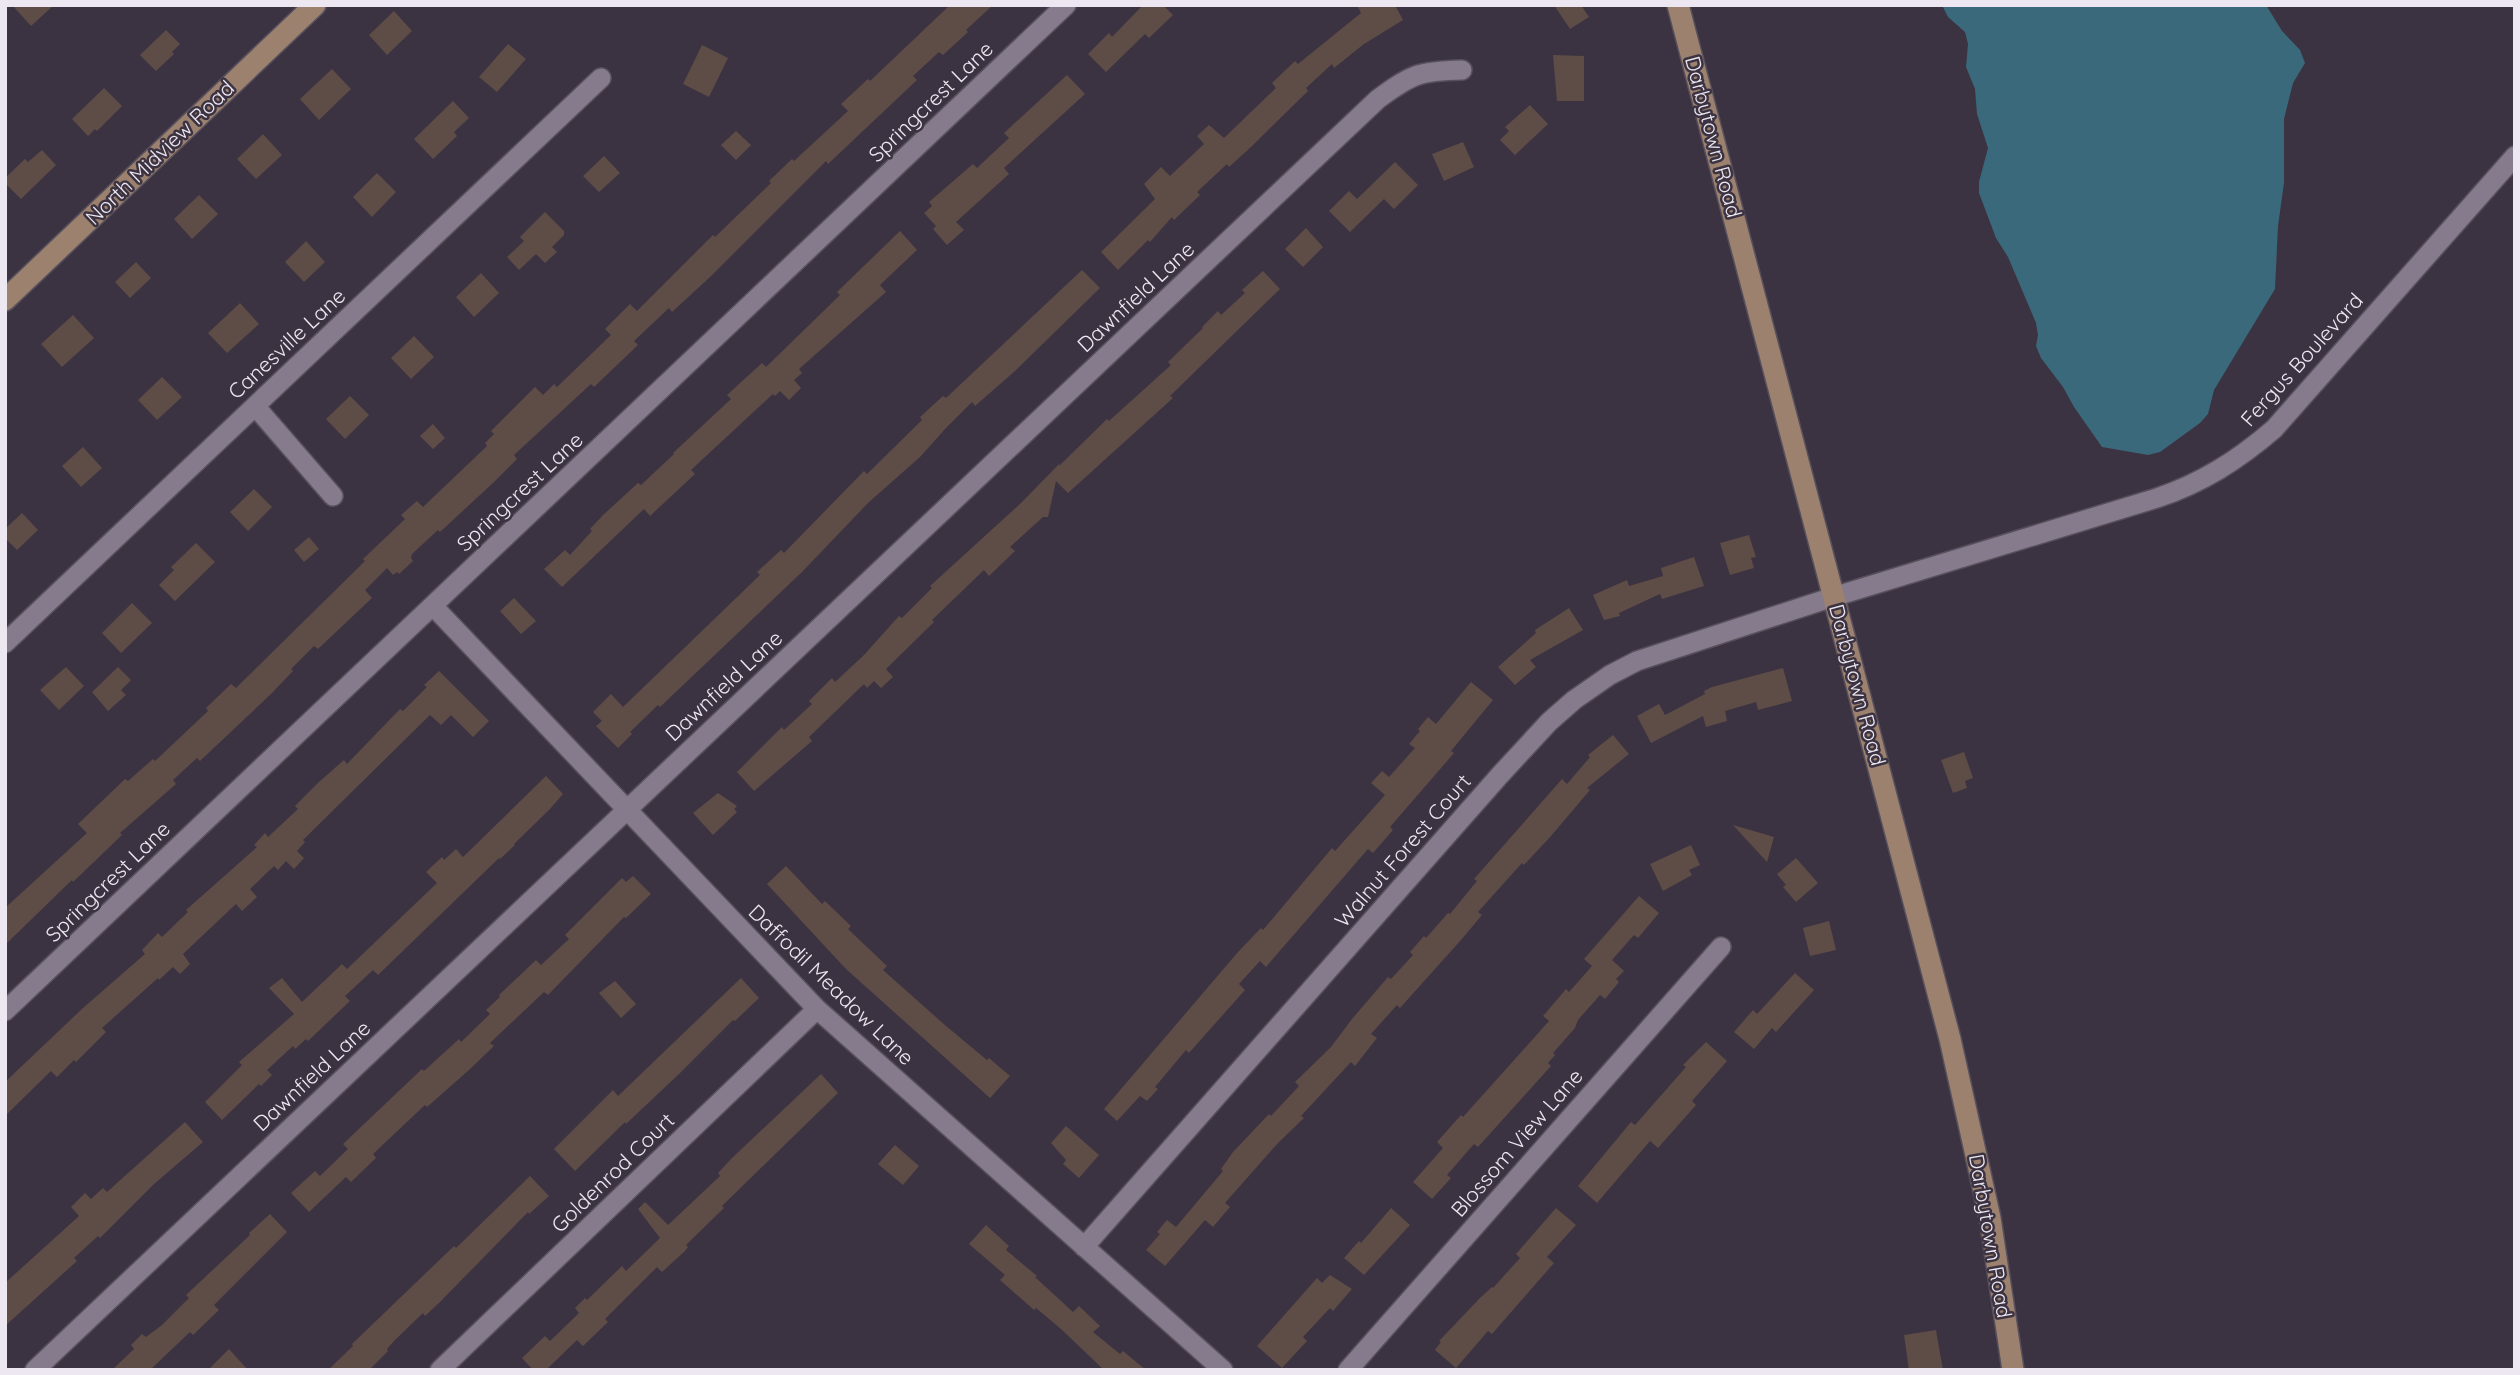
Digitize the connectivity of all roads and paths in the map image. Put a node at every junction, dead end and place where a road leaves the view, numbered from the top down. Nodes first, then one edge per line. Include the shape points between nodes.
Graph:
1 (315, 5) edge
2 (1066, 5) edge
3 (1678, 5) edge
4 (1462, 70) dead end
5 (601, 78) dead end
6 (2515, 156) edge
7 (5, 300) edge
8 (256, 406) junction
9 (333, 496) dead end
10 (1833, 597) junction
11 (433, 606) junction
12 (5, 643) edge
13 (627, 810) junction
14 (1721, 947) dead end
15 (817, 1009) junction
16 (5, 1011) edge
17 (1084, 1247) junction
18 (35, 1370) edge
19 (440, 1370) edge
20 (1223, 1370) edge
21 (1348, 1370) edge
22 (2013, 1370) edge

1 - 7 main road, North Midview Road
2 - 11 street, Springcrest Lane
3 - 10 main road, Darbytown Road
4 - 13 street, Dawnfield Lane via 1415,75 1378,99
5 - 8 street, Canesville Lane
6 - 10 street, Fergus Boulevard via 2274,429 2218,472 2157,498
8 - 9 street
8 - 12 street, Canesville Lane
10 - 17 street, Walnut Forest Court via 1637,661 1574,700 1500,775
10 - 22 main road, Darbytown Road via 1950,1039 1990,1218
11 - 13 street, Daffodil Meadow Lane
11 - 16 street, Springcrest Lane
13 - 15 street, Daffodil Meadow Lane
13 - 18 street, Dawnfield Lane
14 - 21 street, Blossom View Lane
15 - 17 street, Daffodil Meadow Lane
15 - 19 street, Goldenrod Court
17 - 20 street, Daffodil Meadow Lane

